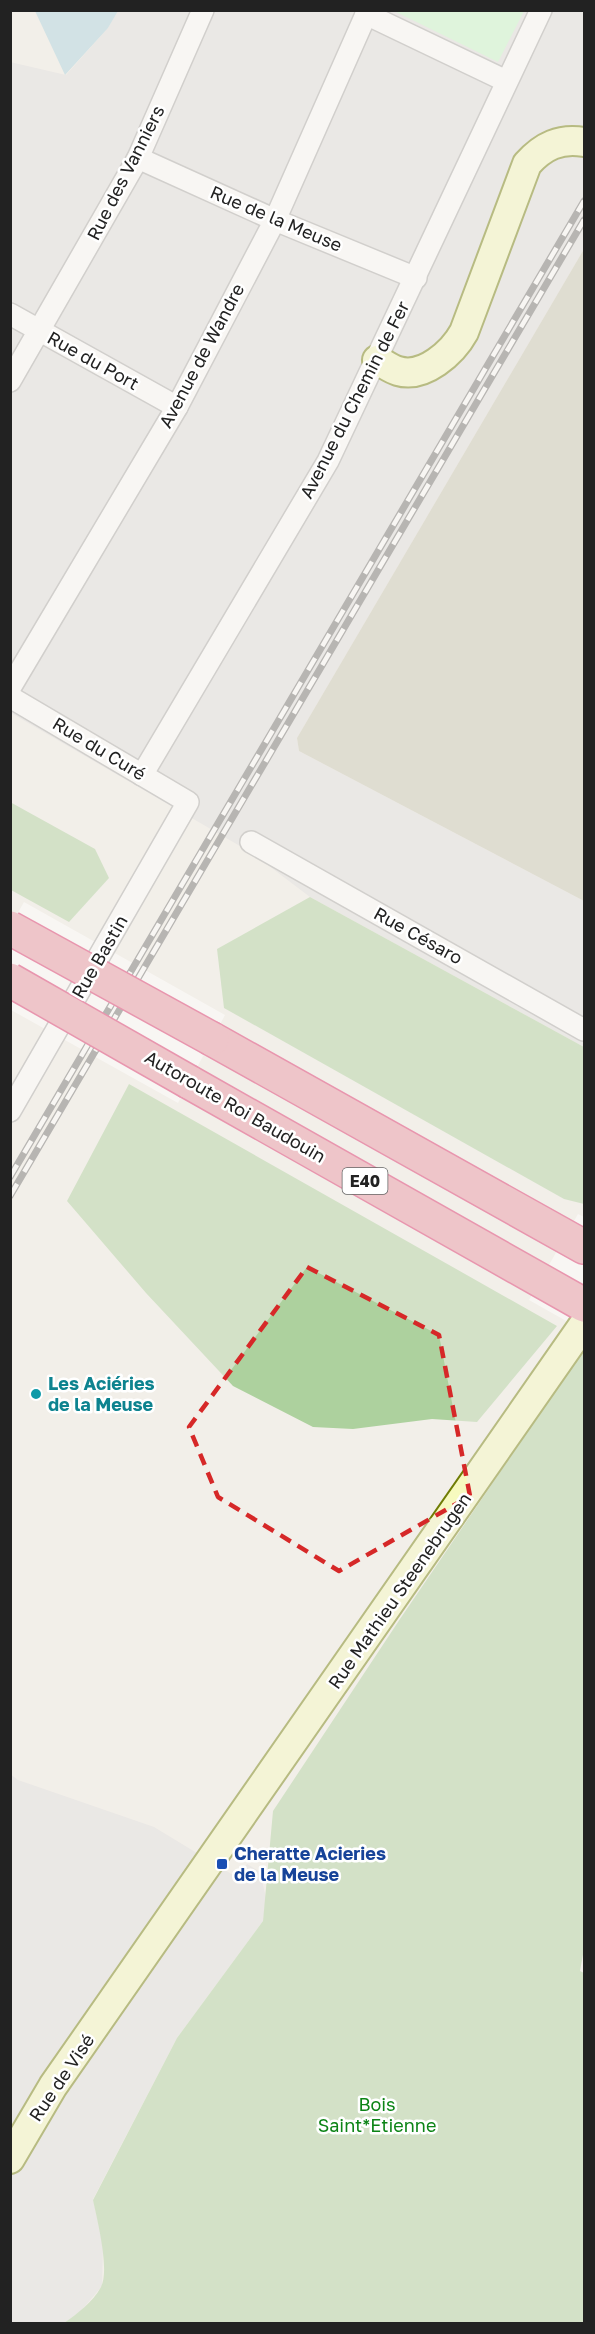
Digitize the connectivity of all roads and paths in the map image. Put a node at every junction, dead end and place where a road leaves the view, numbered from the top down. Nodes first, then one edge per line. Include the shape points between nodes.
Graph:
1 (203, 10) edge
2 (541, 10) edge
3 (367, 12) edge
4 (506, 81) junction
5 (585, 142) edge
6 (138, 158) junction
7 (275, 220) junction
8 (416, 278) junction
9 (10, 314) edge
10 (40, 331) junction
11 (377, 360) junction
12 (10, 381) edge
13 (177, 407) junction
14 (10, 688) edge
15 (10, 697) edge
16 (142, 775) junction
17 (188, 802) joint
18 (251, 842) dead end
19 (10, 928) edge
20 (10, 980) edge
21 (585, 1030) edge
22 (10, 1111) edge
23 (575, 1242) edge
24 (585, 1305) edge
25 (585, 1324) edge
26 (115, 1998) joint
27 (10, 2158) edge

1 - 6 street, Rue des Vanniers
2 - 4 street, Avenue du Chemin de Fer
3 - 4 street
3 - 7 street, Avenue de Wandre
4 - 8 street, Avenue du Chemin de Fer
5 - 11 street via 556,143 539,151 527,164 464,332 448,354 413,371 399,372
6 - 7 street, Rue de la Meuse
6 - 10 street, Rue des Vanniers
7 - 8 street, Rue de la Meuse
7 - 13 street, Avenue de Wandre
8 - 11 street, Avenue du Chemin de Fer
9 - 10 street, Rue du Port
10 - 12 street, Rue des Vanniers
10 - 13 street, Rue du Port
11 - 16 street, Avenue du Chemin de Fer via 328,461
13 - 14 street, Avenue de Wandre
15 - 16 street, Rue du Curé
16 - 17 street, Rue du Curé
17 - 22 street, Rue Bastin
18 - 21 street, Rue Césaro
19 - 23 highway, E40, bridge
20 - 24 highway, Autoroute Roi Baudouin / E40, bridge
25 - 26 street, Rue Mathieu Steenebrugen
26 - 27 street, Rue de Visé via 53,2086

